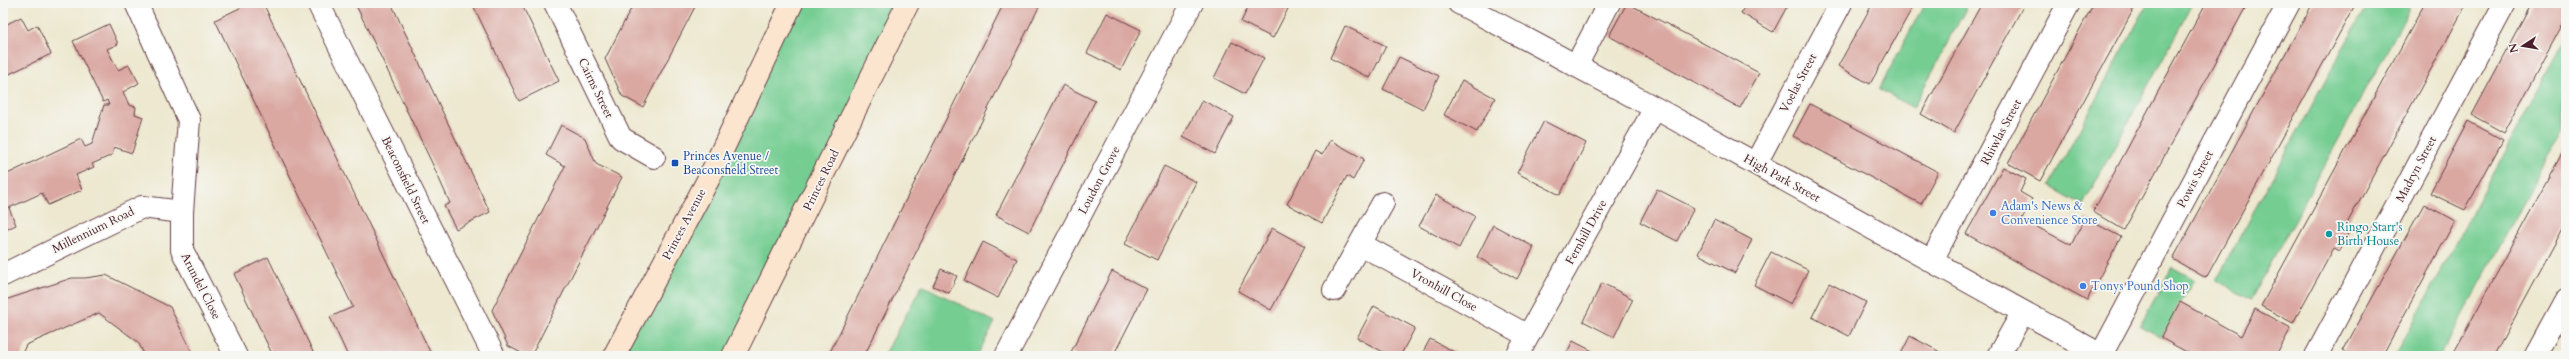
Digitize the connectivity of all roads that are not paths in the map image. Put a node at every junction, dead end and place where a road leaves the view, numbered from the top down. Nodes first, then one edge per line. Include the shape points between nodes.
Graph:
1 (136, 3) edge
2 (318, 3) edge
3 (555, 3) edge
4 (792, 3) edge
5 (908, 3) edge
6 (1192, 3) edge
7 (1458, 3) edge
8 (1609, 3) edge
9 (1841, 3) edge
10 (2069, 3) edge
11 (2289, 3) edge
12 (2505, 3) edge
13 (1576, 66) junction
14 (1656, 108) junction
15 (654, 157) dead end
16 (1756, 164) junction
17 (1383, 203) dead end
18 (182, 212) junction
19 (1360, 244) junction
20 (1932, 260) junction
21 (3, 274) edge
22 (1334, 290) dead end
23 (2566, 299) edge
24 (2023, 312) junction
25 (1528, 336) junction
26 (2102, 355) edge
27 (236, 356) edge
28 (494, 356) edge
29 (614, 356) edge
30 (733, 356) edge
31 (1006, 356) edge
32 (1517, 356) edge
33 (1998, 356) edge
34 (2316, 356) edge
35 (2535, 356) edge

1 - 18 street via 189,120
2 - 28 street, Beaconsfield Street
3 - 15 street, Cairns Street via 621,138
4 - 29 main road, Princes Avenue via 709,178
5 - 30 main road, Princes Road
6 - 31 street, Loudon Grove
7 - 13 street, High Park Street
8 - 13 street
9 - 16 street, Voelas Street
10 - 20 street, Rhiwlas Street
11 - 26 street, Powis Street
12 - 34 street, Madryn Street
13 - 14 street, High Park Street
14 - 16 street, High Park Street
14 - 25 street, Fernhill Drive
16 - 20 street, High Park Street
17 - 19 street
18 - 21 street, Millennium Road via 142,207
18 - 27 street, Arundel Close via 182,250
19 - 22 street
19 - 25 street, Vronhill Close
20 - 24 street, High Park Street
23 - 35 street
24 - 26 street, High Park Street
24 - 33 street
25 - 32 street, Fernhill Drive

